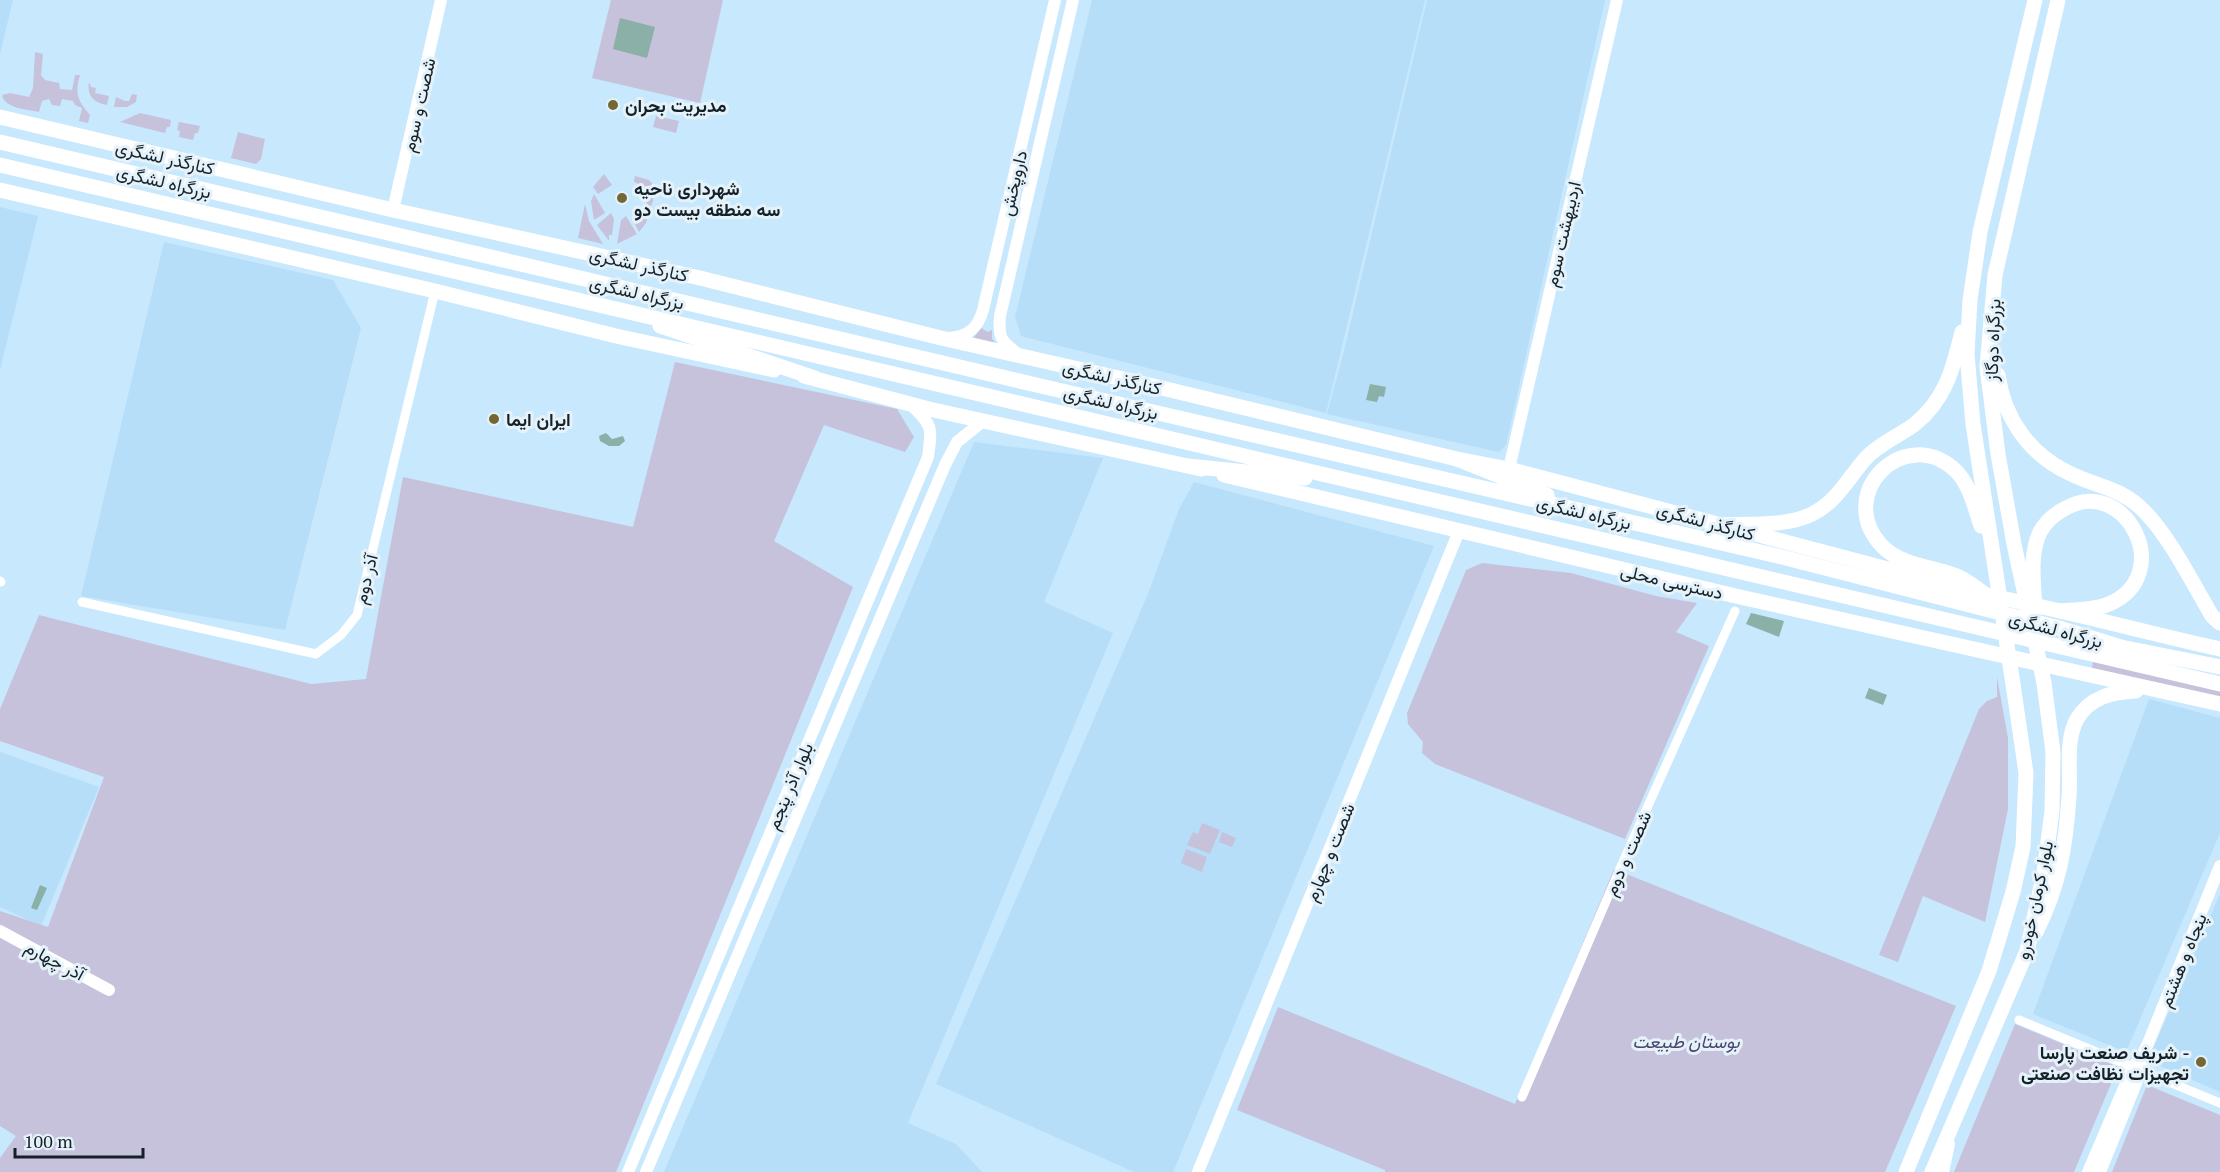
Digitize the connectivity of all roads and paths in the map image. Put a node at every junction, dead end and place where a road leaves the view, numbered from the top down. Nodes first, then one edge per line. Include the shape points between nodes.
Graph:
1 (441, 0) edge
2 (1055, 0) edge
3 (1073, 0) edge
4 (1617, 0) edge
5 (2035, 0) edge
6 (2058, 0) edge
7 (0, 117) edge
8 (0, 142) edge
9 (0, 165) edge
10 (0, 190) edge
11 (393, 210) junction
12 (435, 291) junction
13 (1970, 300) junction
14 (604, 305) junction
15 (983, 310) junction
16 (1000, 316) junction
17 (1990, 323) junction
18 (941, 338) junction
19 (1021, 357) junction
20 (815, 378) junction
21 (910, 405) junction
22 (983, 421) junction
23 (1457, 459) junction
24 (1188, 466) junction
25 (1509, 469) junction
26 (1380, 487) junction
27 (1609, 518) junction
28 (1721, 525) junction
29 (1459, 531) junction
30 (1995, 569) junction
31 (1986, 595) junction
32 (82, 602) dead end
33 (1735, 611) dead end
34 (2060, 611) junction
35 (2220, 623) edge
36 (2037, 649) junction
37 (2220, 649) edge
38 (2220, 666) edge
39 (2044, 683) joint
40 (2013, 684) joint
41 (2220, 684) edge
42 (2157, 690) junction
43 (2220, 704) edge
44 (2220, 866) edge
45 (0, 931) edge
46 (2027, 951) junction
47 (109, 990) dead end
48 (2019, 1020) dead end
49 (2137, 1069) junction
50 (1522, 1097) dead end
51 (2220, 1103) edge
52 (1954, 1122) junction
53 (628, 1172) edge
54 (646, 1172) edge
55 (1198, 1172) edge
56 (1906, 1172) edge
57 (1932, 1172) edge
58 (1942, 1172) edge
59 (2088, 1172) edge
60 (2100, 1172) edge

1 - 11 street, شصت و سوم
2 - 15 street, داروپخش
3 - 16 street, داروپخش
4 - 25 street, اردیبهشت سوم
5 - 13 main road, بزرگراه دوگاز via 1980,232
6 - 17 main road, بزرگراه دوگاز via 1995,275
7 - 11 main road, کنارگذر لشگری
8 - 27 main road, بزرگراه لشگری
9 - 14 main road, بزرگراه لشگری
10 - 12 main road
11 - 18 main road, کنارگذر لشگری via 700,278
12 - 20 main road via 616,336
12 - 32 street, آذر دوم via 357,615 341,635 316,654
13 - 28 main road via 1950,377 1935,403 1916,424 1868,456 1830,502 1793,520
13 - 30 main road, بزرگراه دوگاز via 1967,354 1973,424
14 - 20 main road
14 - 26 main road, بزرگراه لشگری
15 - 16 street via 993,318
15 - 18 street, داروپخش via 969,333 960,338
16 - 19 street, داروپخش via 1002,341
17 - 35 main road via 2000,388 2008,414 2024,439 2067,472 2123,494 2145,512
17 - 36 main road, بزرگراه دوگاز via 1988,367 1998,454
18 - 19 main road, کنارگذر لشگری
19 - 23 main road, کنارگذر لشگری
20 - 21 main road
21 - 22 main road
21 - 53 street, بلوار آذر پنجم via 928,421 928,457
22 - 24 main road
22 - 54 street, بلوار آذر پنجم via 957,442 945,465
23 - 25 main road, کنارگذر لشگری
23 - 27 main road
24 - 26 main road
24 - 29 main road, دسترسی محلی
25 - 28 main road, کنارگذر لشگری
26 - 41 main road, بزرگراه لشگری
27 - 38 main road, بزرگراه لشگری via 1782,557 2121,646
28 - 31 main road, کنارگذر لشگری
29 - 42 main road, دسترسی محلی
29 - 55 street, شصت و چهارم
30 - 31 main road via 1970,492 1958,473 1941,460 1921,455 1899,458 1881,469 1870,483 1866,515 1871,531 1884,548 1960,578
30 - 40 main road, بزرگراه دوگاز
31 - 34 main road, کنارگذر لشگری
33 - 50 street, شصت و دوم
34 - 36 main road via 2110,604 2127,592 2139,576 2143,558 2138,536 2129,520 2117,510 2099,502 2075,503 2054,514 2040,532 2034,555
34 - 37 main road, کنارگذر لشگری
36 - 39 main road, بزرگراه دوگاز
39 - 46 main road, بلوار کرمان خودرو via 2052,752 2052,811
40 - 56 main road, بلوار کرمان خودرو via 2026,773 2023,847 1989,971
42 - 43 main road
42 - 46 main road via 2107,694 2089,704 2076,720 2061,867 2048,908
44 - 49 street, پنجاه و هشتم
45 - 47 street, آذر چهارم
46 - 52 main road, بلوار کرمان خودرو
48 - 49 street
49 - 51 street
49 - 59 street, پنجاه و هشتم
49 - 60 street, پنجاه و هشتم
52 - 57 main road, بلوار کرمان خودرو
52 - 58 street

